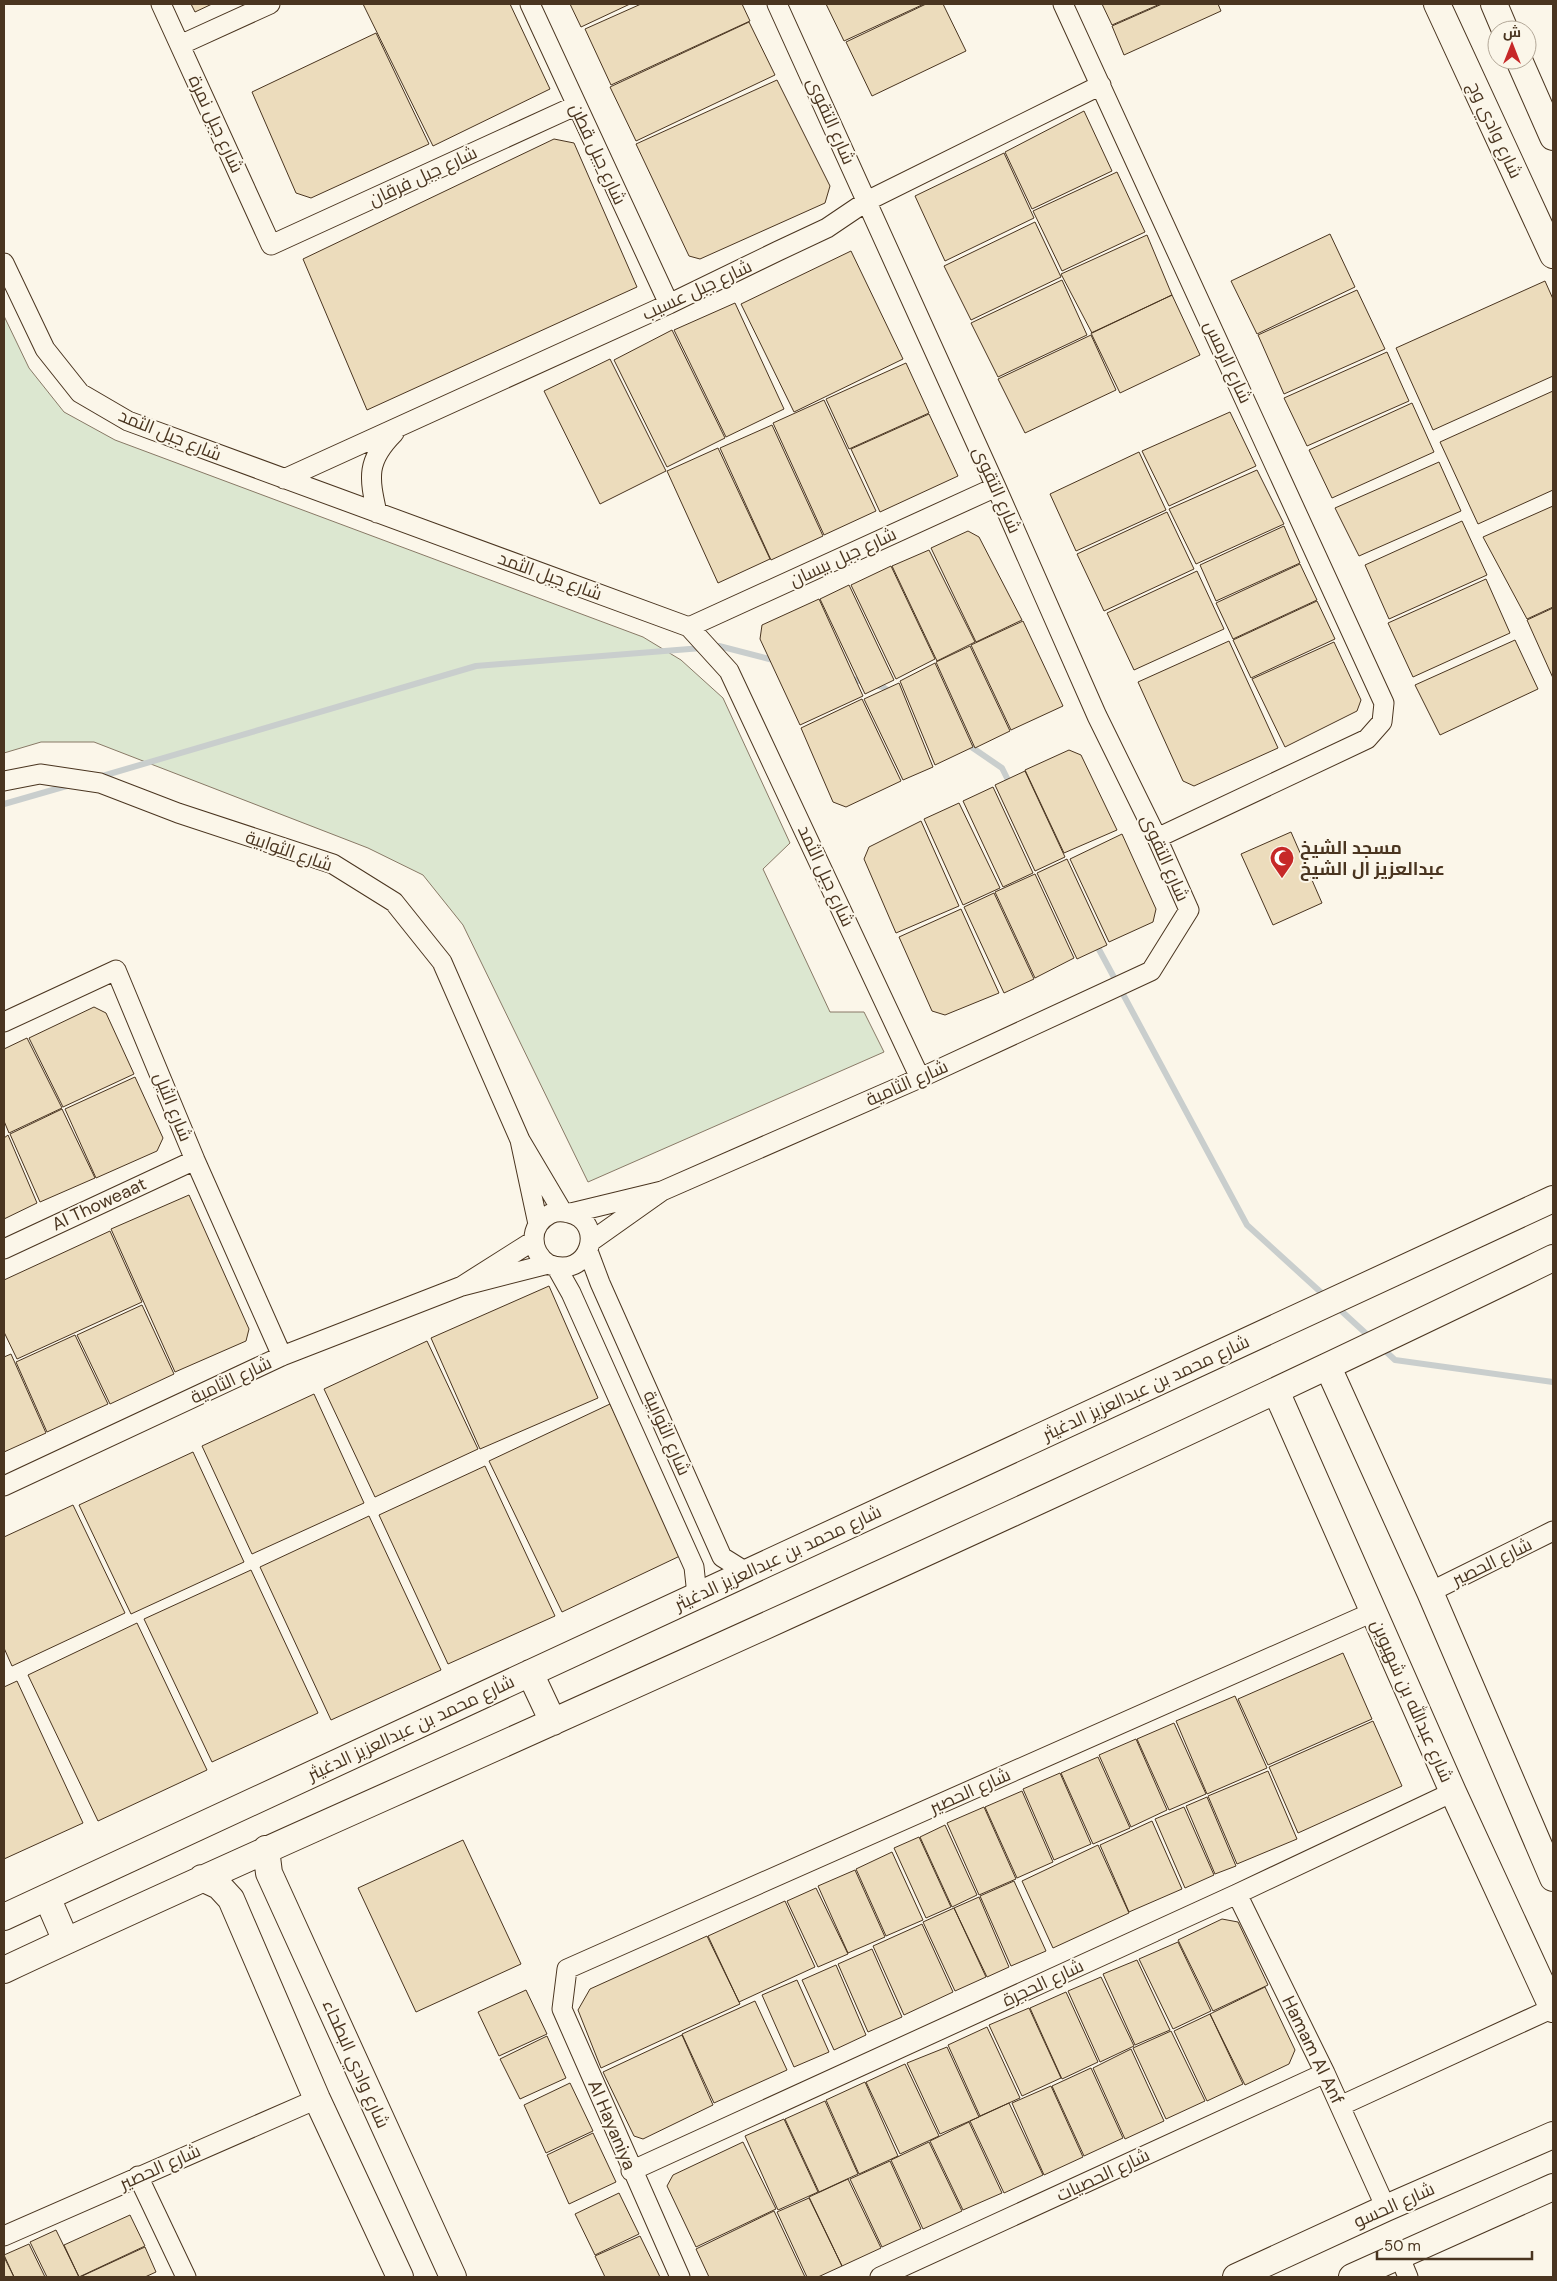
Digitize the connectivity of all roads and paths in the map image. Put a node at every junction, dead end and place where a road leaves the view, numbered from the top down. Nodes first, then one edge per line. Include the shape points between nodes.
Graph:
1 (161, 4) edge
2 (270, 4) edge
3 (530, 4) edge
4 (777, 4) edge
5 (1063, 4) edge
6 (1437, 4) edge
7 (1494, 4) edge
8 (1501, 20) edge
9 (180, 45) junction
10 (1523, 70) edge
11 (1102, 85) junction
12 (575, 106) junction
13 (1553, 137) edge
14 (867, 201) junction
15 (271, 245) joint
16 (1553, 255) edge
17 (4, 263) edge
18 (669, 304) junction
19 (397, 429) junction
20 (284, 479) junction
21 (996, 487) junction
22 (377, 513) junction
23 (689, 627) junction
24 (4, 781) edge
25 (1157, 838) junction
26 (1151, 971) joint
27 (4, 1022) edge
28 (920, 1078) junction
29 (520, 1140) junction
30 (195, 1160) junction
31 (662, 1191) junction
32 (1553, 1199) edge
33 (567, 1212) junction
34 (536, 1233) junction
35 (589, 1247) junction
36 (4, 1249) edge
37 (1553, 1258) edge
38 (552, 1266) junction
39 (462, 1286) junction
40 (282, 1356) junction
41 (1328, 1367) junction
42 (1276, 1391) junction
43 (4, 1486) edge
44 (1553, 1531) edge
45 (746, 1572) junction
46 (1430, 1592) junction
47 (698, 1595) junction
48 (1373, 1612) junction
49 (530, 1673) junction
50 (553, 1722) junction
51 (1453, 1792) junction
52 (266, 1849) junction
53 (202, 1878) junction
54 (1553, 1878) edge
55 (1237, 1894) junction
56 (47, 1897) junction
57 (4, 1917) edge
58 (66, 1941) junction
59 (567, 1969) joint
60 (4, 1970) edge
61 (1553, 2009) edge
62 (1325, 2072) junction
63 (317, 2099) junction
64 (1340, 2106) junction
65 (1553, 2135) edge
66 (631, 2170) junction
67 (138, 2176) junction
68 (1553, 2187) edge
69 (1386, 2208) junction
70 (4, 2236) edge
71 (1404, 2266) edge
72 (186, 2277) edge
73 (400, 2277) edge
74 (453, 2277) edge
75 (680, 2277) edge
76 (880, 2277) edge
77 (1236, 2277) edge
78 (1352, 2277) edge

1 - 9 street, شارع جبل نمرة
2 - 9 street
3 - 12 street, شارع جبل قطن
4 - 14 street, شارع التقوى
5 - 11 street, شارع الرمس
6 - 16 street, شارع وادي وج
7 - 8 street
9 - 15 street, شارع جبل نمرة
10 - 13 street
11 - 14 street, شارع جبل عسيب
11 - 25 street, شارع الرمس via 1384,703 1382,722 1367,739
12 - 15 street, شارع جبل فرقان
12 - 18 street, شارع جبل قطن
14 - 18 street, شارع جبل عسيب via 827,228
14 - 21 street, شارع التقوى
17 - 20 street, شارع جبل الثمد via 45,349 80,393 128,420
18 - 19 street, شارع جبل عسيب
19 - 20 street, شارع جبل عسيب
19 - 22 street via 378,448 370,479
20 - 22 street, شارع جبل الثمد
21 - 23 street, شارع جبل بيسان
21 - 25 street, شارع التقوى via 1097,716
22 - 23 street, شارع جبل الثمد
23 - 28 street, شارع جبل الثمد via 729,670
24 - 29 street, شارع الثوابية via 40,774 100,783 178,813 333,864 394,902 442,962
25 - 26 street, شارع التقوى via 1189,910
26 - 28 street, شارع الثامية
27 - 30 street, شارع الثيل via 116,970
28 - 31 street, شارع الثامية
29 - 33 street
29 - 34 street
30 - 36 street, Al Thoweaat
30 - 40 street, شارع الثيل
31 - 33 street
31 - 35 street
32 - 45 street, شارع محمد بن عبدالعزيز الدغيثر
33 - 34 street via 553,1213
33 - 35 street via 586,1224
34 - 38 street via 540,1259
34 - 39 street
35 - 38 street via 583,1260 575,1265 566,1268
35 - 45 street, شارع الثوابية via 600,1283 722,1557
37 - 41 street
38 - 39 street
38 - 47 street, شارع الثوابية via 571,1293 694,1567
39 - 40 street, شارع الثامية
40 - 43 street, شارع الثامية
41 - 42 street
41 - 46 street
42 - 48 street, شارع عبدالله بن شهيوين
42 - 50 street
44 - 46 street, شارع الحصير
45 - 47 street, شارع محمد بن عبدالعزيز الدغيثر
46 - 54 street
47 - 49 street, شارع محمد بن عبدالعزيز الدغيثر
48 - 51 street, شارع عبدالله بن شهيوين
48 - 59 street, شارع الحصير
49 - 50 street
49 - 56 street, شارع محمد بن عبدالعزيز الدغيثر
50 - 52 street
51 - 55 street, شارع الحجرة
51 - 61 street, شارع عبدالله بن شهيوين
52 - 53 street
52 - 74 street, شارع وادي البطحاء via 269,1873
53 - 58 street
53 - 63 street via 219,1886 231,1899
55 - 62 street, Hamam Al Anf
55 - 66 street, شارع الحجرة
56 - 57 street, شارع محمد بن عبدالعزيز الدغيثر
56 - 58 street
58 - 60 street
59 - 66 street, Al Hayaniya via 562,2009
61 - 64 street
62 - 64 street, Hamam Al Anf
62 - 76 street, شارع الحصيات
63 - 67 street, شارع الحصير
63 - 73 street
64 - 69 street, Hamam Al Anf
65 - 69 street, شارع الحسو
66 - 75 street, Al Hayaniya
67 - 70 street, شارع الحصير
67 - 72 street
68 - 71 street
69 - 77 street, شارع الحسو
71 - 78 street

